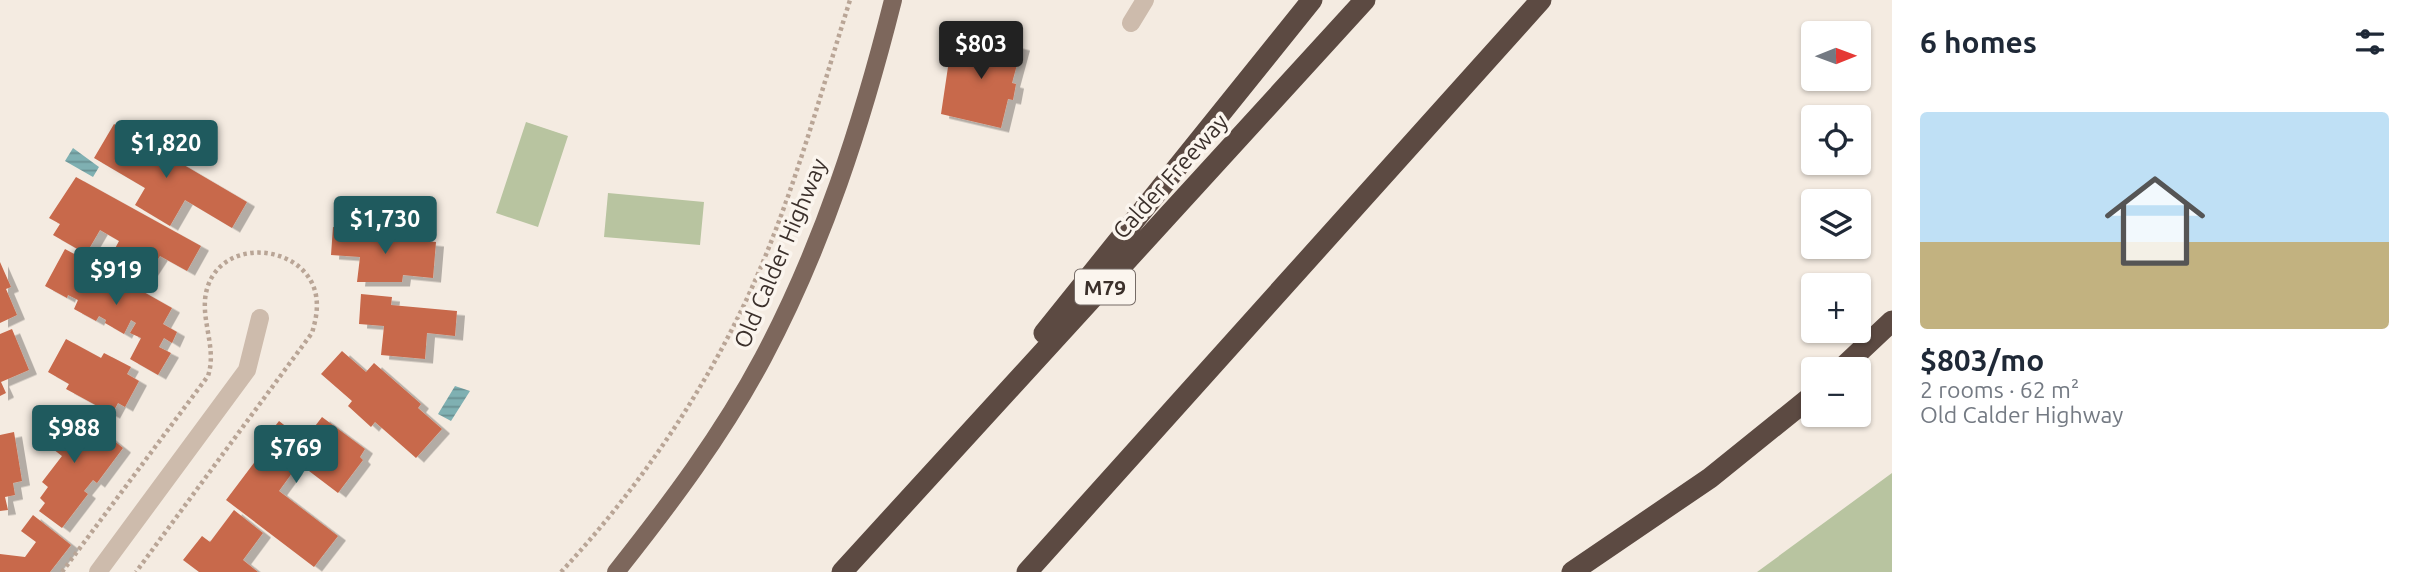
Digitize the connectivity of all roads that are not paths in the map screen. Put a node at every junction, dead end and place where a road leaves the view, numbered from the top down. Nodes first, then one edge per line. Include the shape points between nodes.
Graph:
1 (893, 0) edge
2 (1145, 0) edge
3 (1312, 0) edge
4 (1365, 0) edge
5 (1541, 0) edge
6 (1131, 23) dead end
7 (260, 317) dead end
8 (1892, 321) edge
9 (1854, 357) edge
10 (1801, 405) edge
11 (98, 572) edge
12 (616, 572) edge
13 (841, 572) edge
14 (1027, 572) edge
15 (1572, 572) edge

1 - 12 main road, Old Calder Highway via 849,155 790,304 704,456
2 - 6 street
3 - 13 highway via 1061,313
4 - 13 highway, Calder Freeway / M79
5 - 14 highway
7 - 11 street via 247,370
8 - 9 highway
10 - 15 highway via 1710,478

